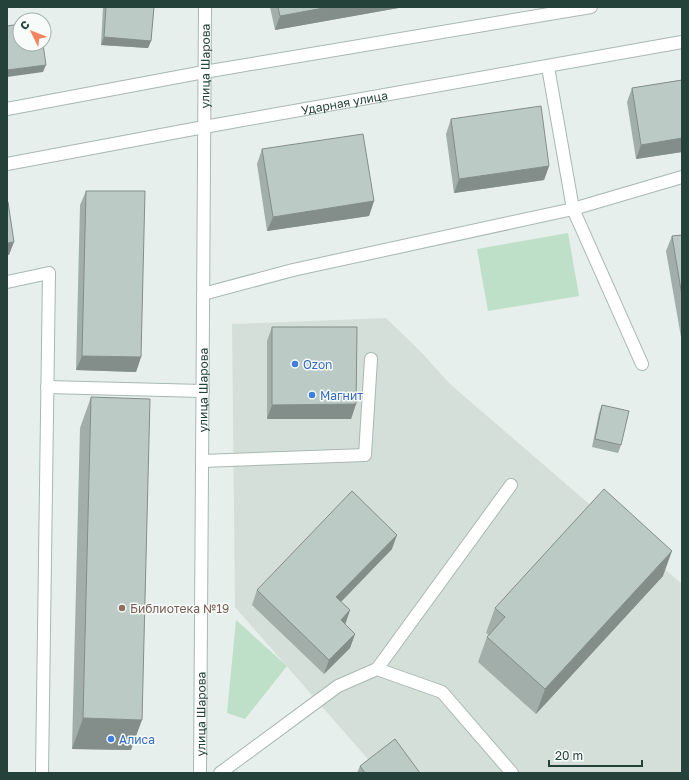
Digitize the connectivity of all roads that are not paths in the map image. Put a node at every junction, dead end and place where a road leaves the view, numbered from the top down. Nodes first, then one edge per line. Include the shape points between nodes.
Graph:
1 (205, 7) edge
2 (591, 7) edge
3 (682, 42) edge
4 (548, 67) junction
5 (204, 72) junction
6 (7, 109) edge
7 (204, 127) junction
8 (7, 164) edge
9 (682, 177) edge
10 (573, 209) junction
11 (7, 282) edge
12 (203, 294) junction
13 (371, 359) dead end
14 (642, 364) dead end
15 (47, 387) junction
16 (203, 391) junction
17 (202, 461) junction
18 (511, 485) dead end
19 (377, 669) junction
20 (42, 773) edge
21 (200, 773) edge
22 (220, 773) edge
23 (512, 773) edge

1 - 5 street, улица Шарова
2 - 5 street
3 - 4 street, Ударная улица
4 - 7 street, Ударная улица
4 - 10 street
5 - 6 street
5 - 7 street, улица Шарова
7 - 8 street, Ударная улица
7 - 12 street, улица Шарова
9 - 10 street
10 - 12 street via 293,270
10 - 14 street
11 - 15 street via 49,274
12 - 16 street, улица Шарова
13 - 17 street via 366,455
15 - 16 street
15 - 20 street
16 - 17 street, улица Шарова
17 - 21 street, улица Шарова
18 - 19 street
19 - 22 street via 338,686
19 - 23 street via 442,692

